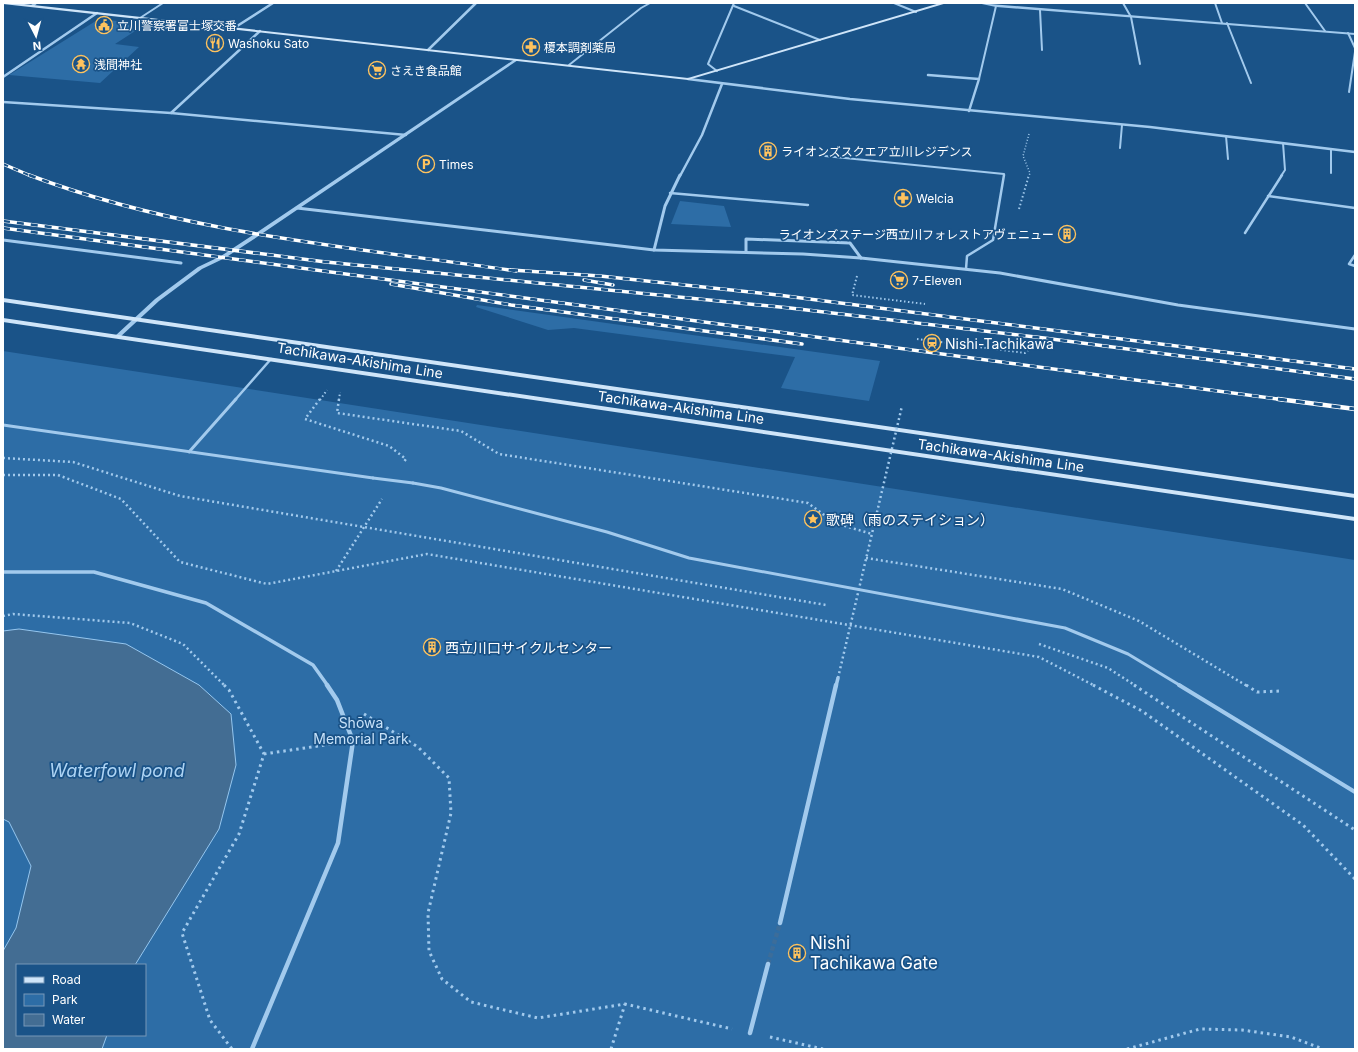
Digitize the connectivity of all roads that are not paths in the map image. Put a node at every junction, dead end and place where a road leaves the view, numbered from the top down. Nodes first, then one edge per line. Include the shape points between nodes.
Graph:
1 (3, 3) edge
2 (163, 3) edge
3 (273, 3) edge
4 (476, 3) edge
5 (650, 3) edge
6 (894, 3) edge
7 (945, 3) edge
8 (979, 3) edge
9 (1123, 3) edge
10 (1215, 3) edge
11 (1305, 3) edge
12 (734, 4) edge
13 (34, 5) edge
14 (996, 6) junction
15 (1040, 10) junction
16 (916, 12) junction
17 (97, 13) junction
18 (1130, 17) junction
19 (140, 18) junction
20 (1222, 23) junction
21 (1227, 23) junction
22 (234, 28) junction
23 (260, 31) junction
24 (1325, 31) junction
25 (1348, 33) junction
26 (1355, 34) edge
27 (820, 40) junction
28 (1355, 48) edge
29 (428, 50) junction
30 (1042, 50) dead end
31 (1355, 52) edge
32 (516, 60) junction
33 (1140, 64) dead end
34 (569, 65) junction
35 (717, 71) junction
36 (928, 75) dead end
37 (3, 77) edge
38 (688, 79) junction
39 (979, 79) junction
40 (1251, 83) dead end
41 (722, 84) junction
42 (1349, 92) dead end
43 (3, 102) edge
44 (969, 111) junction
45 (171, 113) junction
46 (1122, 125) junction
47 (406, 135) junction
48 (1226, 136) junction
49 (1283, 142) junction
50 (1120, 148) dead end
51 (1331, 149) junction
52 (1355, 152) edge
53 (825, 156) dead end
54 (1228, 159) dead end
55 (1331, 174) dead end
56 (670, 193) junction
57 (1268, 196) junction
58 (808, 205) dead end
59 (297, 208) junction
60 (1355, 208) edge
61 (1245, 233) dead end
62 (3, 240) edge
63 (654, 250) junction
64 (746, 252) junction
65 (1355, 255) edge
66 (861, 258) junction
67 (181, 262) dead end
68 (1355, 266) edge
69 (966, 269) junction
70 (3, 300) edge
71 (136, 319) junction
72 (3, 320) edge
73 (1355, 329) edge
74 (117, 337) junction
75 (271, 359) junction
76 (3, 425) edge
77 (189, 452) junction
78 (1355, 496) edge
79 (1355, 519) edge
80 (3, 572) edge
81 (838, 678) road end
82 (1355, 792) edge
83 (780, 923) tunnel mouth
84 (768, 964) tunnel mouth
85 (750, 1033) road end
86 (252, 1049) edge

1 - 13 main road
2 - 19 lane
3 - 22 street
4 - 29 street
5 - 34 lane
6 - 16 lane
7 - 16 main road
8 - 14 street
9 - 18 lane
10 - 20 lane
11 - 24 lane
12 - 27 lane
12 - 35 lane via 708,64
13 - 17 main road
14 - 15 street
14 - 39 lane
15 - 18 street
15 - 30 lane
16 - 27 main road
17 - 19 main road
17 - 37 street
18 - 20 street
18 - 33 lane
19 - 22 main road
20 - 21 street
21 - 24 street
21 - 40 lane
22 - 23 main road
23 - 29 main road
23 - 45 street
24 - 25 street
25 - 26 street
25 - 28 lane
27 - 35 main road
29 - 32 main road
31 - 42 lane
32 - 34 main road
32 - 47 street
34 - 38 main road
35 - 38 main road
36 - 39 street
38 - 41 street
39 - 44 street
41 - 44 street
41 - 56 street via 702,135
43 - 45 street
44 - 46 street
45 - 47 street
46 - 48 street
46 - 50 lane
47 - 59 street
48 - 49 street
48 - 54 lane
49 - 51 street
49 - 57 lane via 1285,170
51 - 52 street
51 - 55 lane
53 - 69 lane via 1004,174 994,240 967,256
56 - 58 lane
56 - 63 street
57 - 60 lane
57 - 61 lane
59 - 63 street
59 - 71 street via 233,251 200,268
62 - 67 street
63 - 64 street
64 - 66 street
64 - 66 street via 746,239 850,243
65 - 68 lane via 1349,264
66 - 69 street
69 - 73 street via 1178,305
70 - 71 main road, Tachikawa-Akishima Line
71 - 74 street
71 - 78 main road, Tachikawa-Akishima Line
72 - 74 main road, Tachikawa-Akishima Line
74 - 75 main road, Tachikawa-Akishima Line
75 - 77 lane
75 - 79 main road, Tachikawa-Akishima Line
76 - 77 lane
77 - 82 lane, bridge via 441,488 607,532 689,558 1065,628 1128,654
80 - 86 street via 94,572 206,603 313,665 337,700 353,741 338,843
81 - 83 street
84 - 85 street

